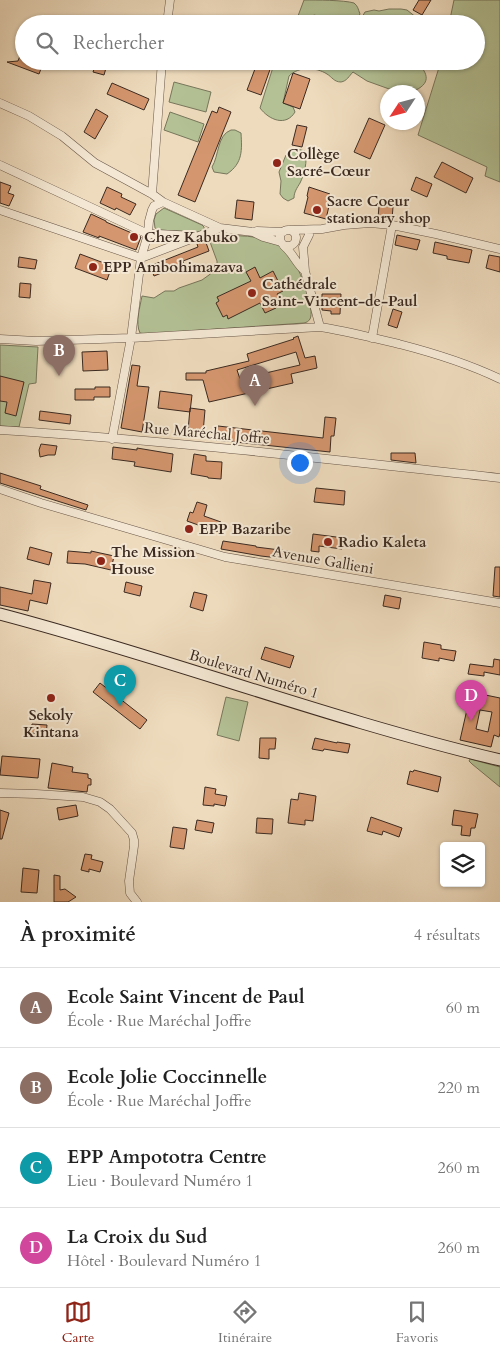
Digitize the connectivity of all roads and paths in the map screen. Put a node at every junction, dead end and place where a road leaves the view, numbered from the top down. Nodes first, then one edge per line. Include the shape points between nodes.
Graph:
1 (170, 0) edge
2 (168, 15) edge
3 (161, 70) edge
4 (0, 102) edge
5 (0, 165) edge
6 (152, 194) junction
7 (163, 202) junction
8 (0, 210) edge
9 (392, 225) junction
10 (220, 228) junction
11 (322, 229) junction
12 (286, 231) junction
13 (253, 232) junction
14 (148, 234) junction
15 (309, 235) junction
16 (198, 237) junction
17 (296, 241) junction
18 (282, 244) junction
19 (500, 249) edge
20 (303, 254) junction
21 (140, 258) junction
22 (304, 271) junction
23 (320, 327) junction
24 (131, 338) junction
25 (372, 338) junction
26 (0, 339) edge
27 (500, 379) edge
28 (0, 430) edge
29 (112, 438) junction
30 (500, 478) edge
31 (0, 489) edge
32 (500, 603) edge
33 (0, 614) edge
34 (500, 760) edge
35 (0, 793) edge
36 (137, 902) edge

1 - 2 street
3 - 6 street
4 - 6 street via 29,116 62,136 95,163
5 - 14 street
6 - 7 street
7 - 10 street
7 - 14 street via 152,210
8 - 21 street
9 - 11 street via 370,223
9 - 19 street
9 - 25 street
10 - 13 street
10 - 16 street
11 - 12 street
11 - 15 street
12 - 13 street
12 - 17 street via 295,234
12 - 18 street via 280,236
13 - 18 street
14 - 16 street
14 - 21 street
15 - 17 street
15 - 20 street via 304,242
16 - 21 street
17 - 18 street via 289,246
17 - 20 street
18 - 22 street
20 - 22 street
21 - 24 street
22 - 23 street
23 - 24 street
23 - 25 street
24 - 26 street
24 - 29 street
25 - 27 street via 438,354
28 - 29 street, Rue Maréchal Joffre
29 - 30 street, Rue Maréchal Joffre
31 - 32 street, Avenue Gallieni via 225,557
33 - 34 main road, Boulevard Numéro 1 via 312,709
35 - 36 street via 83,797 110,809 132,833 134,846 128,881 130,893

